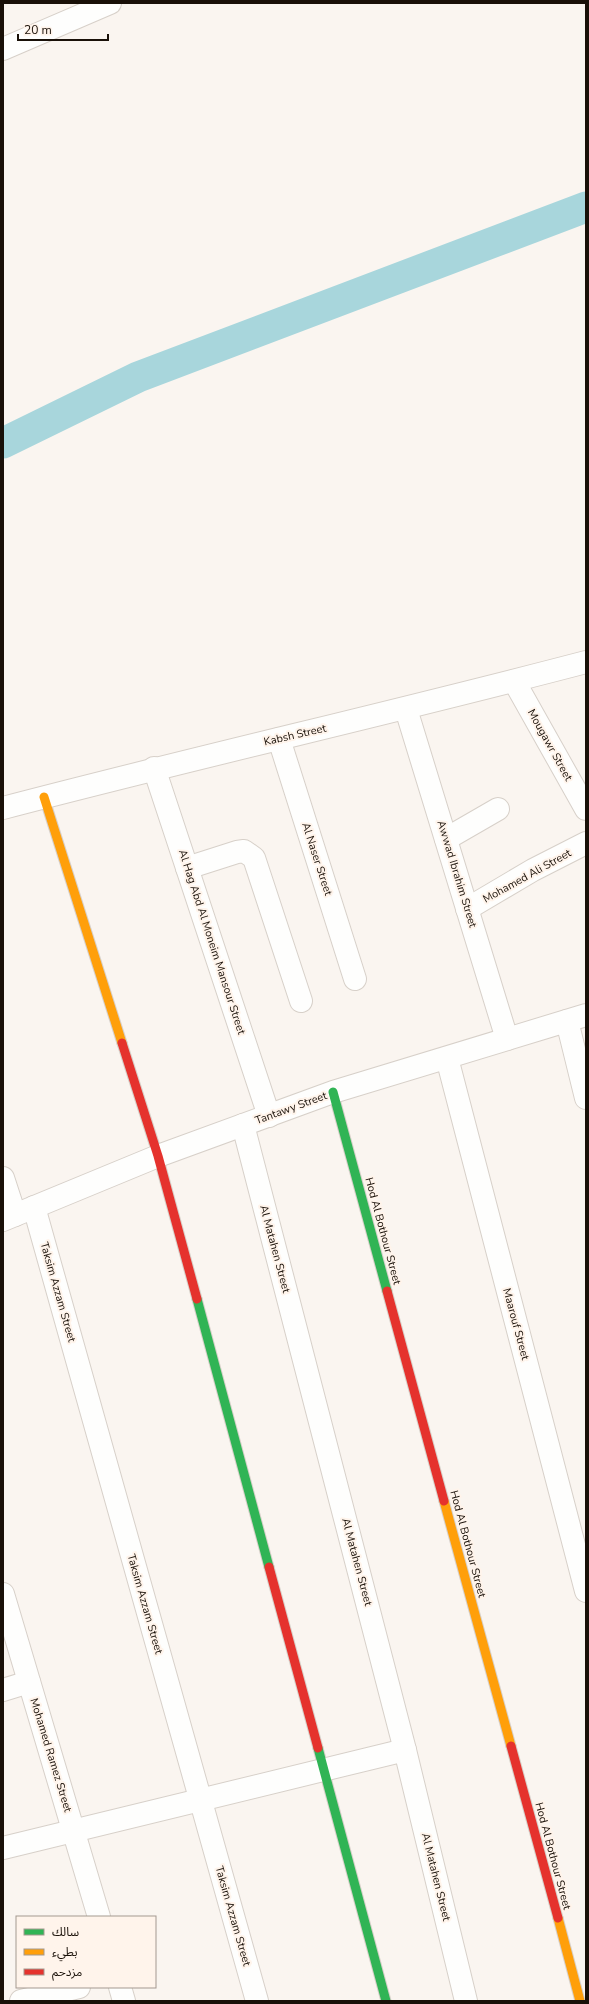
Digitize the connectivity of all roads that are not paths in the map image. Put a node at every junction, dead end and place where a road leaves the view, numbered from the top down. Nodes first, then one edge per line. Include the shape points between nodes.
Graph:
1 (110, 3) edge
2 (3, 49) edge
3 (586, 662) edge
4 (514, 681) junction
5 (406, 708) junction
6 (279, 739) junction
7 (154, 768) junction
8 (44, 797) junction
9 (3, 808) edge
10 (498, 809) dead end
11 (586, 809) edge
12 (446, 839) junction
13 (586, 843) edge
14 (187, 868) junction
15 (467, 909) junction
16 (355, 979) dead end
17 (301, 1001) dead end
18 (576, 1018) edge
19 (507, 1039) junction
20 (447, 1058) junction
21 (333, 1092) junction
22 (586, 1098) edge
23 (269, 1116) junction
24 (243, 1125) junction
25 (158, 1156) junction
26 (3, 1178) edge
27 (17, 1214) edge
28 (586, 1591) edge
29 (3, 1594) edge
30 (30, 1682) junction
31 (3, 1690) edge
32 (405, 1750) junction
33 (323, 1770) junction
34 (200, 1800) junction
35 (73, 1830) junction
36 (3, 1848) edge
37 (99, 1916) edge
38 (74, 1988) edge
39 (120, 1988) edge
40 (21, 2001) edge
41 (124, 2001) edge
42 (257, 2001) edge
43 (386, 2001) edge
44 (466, 2001) edge
45 (580, 2001) edge

1 - 2 street
3 - 4 street, Kabsh Street
4 - 5 street, Kabsh Street
4 - 11 street, Mougawr Street
5 - 6 street, Kabsh Street
5 - 12 street, Awwad Ibrahim Street
6 - 7 street, Kabsh Street
6 - 16 street, Al Naser Street
7 - 8 street, Kabsh Street
7 - 14 street, Al Hag Abd Al Moneim Mansour Street
8 - 9 street, Kabsh Street
8 - 25 street
10 - 12 street
12 - 15 street, Awwad Ibrahim Street
13 - 15 street, Mohamed Ali Street via 533,870
14 - 17 street via 237,852 244,851 254,858
14 - 23 street, Al Hag Abd Al Moneim Mansour Street
15 - 19 street, Awwad Ibrahim Street
18 - 19 street, Tantawy Street
18 - 22 street
19 - 20 street, Tantawy Street
20 - 21 street, Tantawy Street
20 - 28 street, Maarouf Street
21 - 23 street, Tantawy Street
21 - 45 street, Hod Al Bothour Street
23 - 24 street, Tantawy Street
24 - 25 street, Tantawy Street
24 - 32 street, Al Matahen Street
25 - 27 street, Tantawy Street
25 - 33 street
26 - 27 street, Taksim Azzam Street
27 - 34 street, Taksim Azzam Street
29 - 30 street, Mohamed Ramez Street
30 - 31 street
30 - 35 street, Mohamed Ramez Street
32 - 33 street
32 - 44 street, Al Matahen Street
33 - 34 street
33 - 43 street
34 - 35 street
34 - 42 street, Taksim Azzam Street
35 - 36 street
35 - 37 street, Mohamed Ramez Street
38 - 40 street
39 - 41 street

